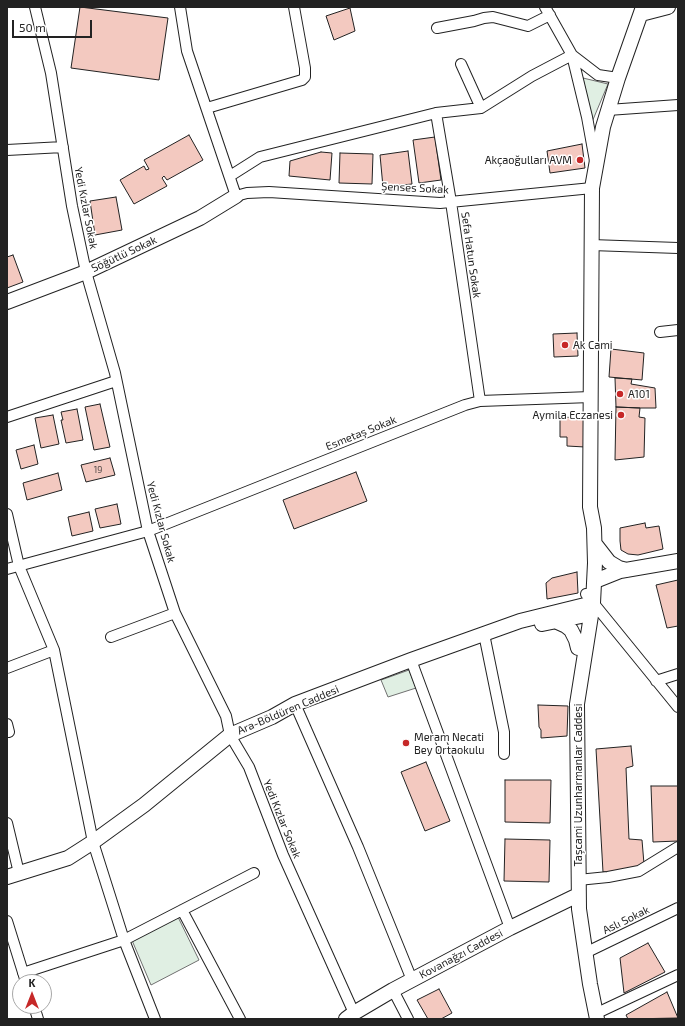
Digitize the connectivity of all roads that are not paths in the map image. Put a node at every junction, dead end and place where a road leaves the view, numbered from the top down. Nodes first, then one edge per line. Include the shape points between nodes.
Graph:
1 (35, 7) edge
2 (180, 7) edge
3 (294, 7) edge
4 (668, 7) edge
5 (548, 11) edge
6 (642, 11) edge
7 (437, 28) dead end
8 (572, 55) junction
9 (462, 64) dead end
10 (618, 78) junction
11 (678, 105) edge
12 (207, 108) junction
13 (481, 108) junction
14 (608, 110) junction
15 (436, 113) junction
16 (63, 147) junction
17 (7, 150) edge
18 (595, 165) junction
19 (230, 176) junction
20 (592, 188) junction
21 (236, 196) junction
22 (451, 202) junction
23 (591, 246) junction
24 (678, 248) edge
25 (86, 272) junction
26 (7, 302) edge
27 (678, 330) edge
28 (660, 332) dead end
29 (116, 381) junction
30 (590, 397) junction
31 (480, 401) junction
32 (7, 417) edge
33 (590, 508) junction
34 (7, 514) edge
35 (148, 531) junction
36 (595, 544) junction
37 (678, 561) edge
38 (19, 566) junction
39 (643, 568) junction
40 (7, 569) edge
41 (627, 570) junction
42 (590, 601) junction
43 (175, 613) junction
44 (555, 621) junction
45 (484, 634) junction
46 (111, 637) dead end
47 (578, 648) junction
48 (54, 650) junction
49 (411, 660) junction
50 (7, 668) edge
51 (678, 674) edge
52 (656, 681) junction
53 (295, 704) junction
54 (576, 704) junction
55 (678, 707) edge
56 (7, 724) edge
57 (7, 732) edge
58 (230, 735) junction
59 (504, 754) dead end
60 (7, 823) edge
61 (93, 842) junction
62 (678, 847) edge
63 (254, 873) dead end
64 (13, 875) edge
65 (578, 880) junction
66 (578, 895) junction
67 (678, 908) edge
68 (182, 910) junction
69 (7, 921) edge
70 (510, 928) junction
71 (124, 940) junction
72 (585, 953) junction
73 (23, 974) edge
74 (35, 974) edge
75 (678, 975) edge
76 (412, 980) junction
77 (393, 990) junction
78 (350, 1016) edge
79 (596, 1016) edge
80 (155, 1019) edge
81 (240, 1019) edge
82 (408, 1019) edge

1 - 16 street, Yedi Kızlar Sokak via 51,73
2 - 12 street via 187,51
3 - 12 street via 305,77
4 - 6 street
5 - 7 street via 528,26 484,18
5 - 8 street
6 - 10 street, Taşcami Uzunharmanlar Caddesi
8 - 10 street via 598,75
8 - 13 street
8 - 18 street
9 - 13 street
10 - 14 street, Taşcami Uzunharmanlar Caddesi
11 - 14 street
12 - 19 street
13 - 15 street
14 - 18 street, Taşcami Uzunharmanlar Caddesi
15 - 19 street via 260,158
15 - 22 street, Sefa Hatun Sokak
16 - 17 street
16 - 25 street, Yedi Kızlar Sokak
18 - 20 street, Taşcami Uzunharmanlar Caddesi
19 - 21 street
20 - 22 street, Şenses Sokak
20 - 23 street, Taşcami Uzunharmanlar Caddesi
21 - 22 street, Şenses Sokak via 269,192
21 - 25 street, Söğütlü Sokak via 200,218
22 - 31 street, Sefa Hatun Sokak
23 - 24 street
23 - 30 street, Taşcami Uzunharmanlar Caddesi
25 - 26 street, Söğütlü Sokak
25 - 29 street, Yedi Kızlar Sokak
27 - 28 street
29 - 32 street
29 - 35 street, Yedi Kızlar Sokak
30 - 31 street, Esmetaş Sokak
30 - 33 street, Taşcami Uzunharmanlar Caddesi
31 - 35 street, Esmetaş Sokak via 424,420
33 - 36 street, Taşcami Uzunharmanlar Caddesi
33 - 42 street via 586,523
34 - 38 street
35 - 38 street, Esmetaş Sokak
35 - 43 street, Yedi Kızlar Sokak
36 - 41 street via 609,562
36 - 42 street, Taşcami Uzunharmanlar Caddesi
37 - 39 street
38 - 40 street, Esmetaş Sokak
38 - 48 street
39 - 41 street
39 - 42 street
41 - 42 street via 613,573
42 - 44 street, Ara-Böldüren Caddesi
42 - 45 street, Ara-Böldüren Caddesi via 525,619
42 - 47 street
42 - 52 street
42 - 54 street, Taşcami Uzunharmanlar Caddesi
43 - 46 street
43 - 58 street, Yedi Kızlar Sokak via 226,716
44 - 45 street, Ara-Böldüren Caddesi
44 - 47 street via 571,630
45 - 49 street, Ara-Böldüren Caddesi
45 - 59 street via 504,732
47 - 54 street via 574,688
48 - 50 street
48 - 61 street
49 - 53 street, Ara-Böldüren Caddesi
49 - 70 street
51 - 52 street
52 - 55 street
53 - 58 street, Ara-Böldüren Caddesi
53 - 76 street via 355,840
54 - 65 street, Taşcami Uzunharmanlar Caddesi
56 - 57 street via 10,732
58 - 61 street, Ara-Böldüren Caddesi via 144,805
58 - 78 street, Yedi Kızlar Sokak via 248,767
60 - 64 street
61 - 64 street, Ara-Böldüren Caddesi via 68,858
61 - 71 street
62 - 65 street via 639,871
63 - 68 street
65 - 66 street, Taşcami Uzunharmanlar Caddesi
66 - 70 street, Kovanağzı Caddesi
66 - 72 street, Taşcami Uzunharmanlar Caddesi
67 - 72 street, Aslı Sokak
68 - 71 street
68 - 81 street
69 - 73 street
70 - 76 street, Kovanağzı Caddesi
71 - 74 street
71 - 80 street
72 - 79 street, Taşcami Uzunharmanlar Caddesi
75 - 79 street
76 - 77 street, Kovanağzı Caddesi
77 - 78 street, Kovanağzı Caddesi
77 - 82 street

